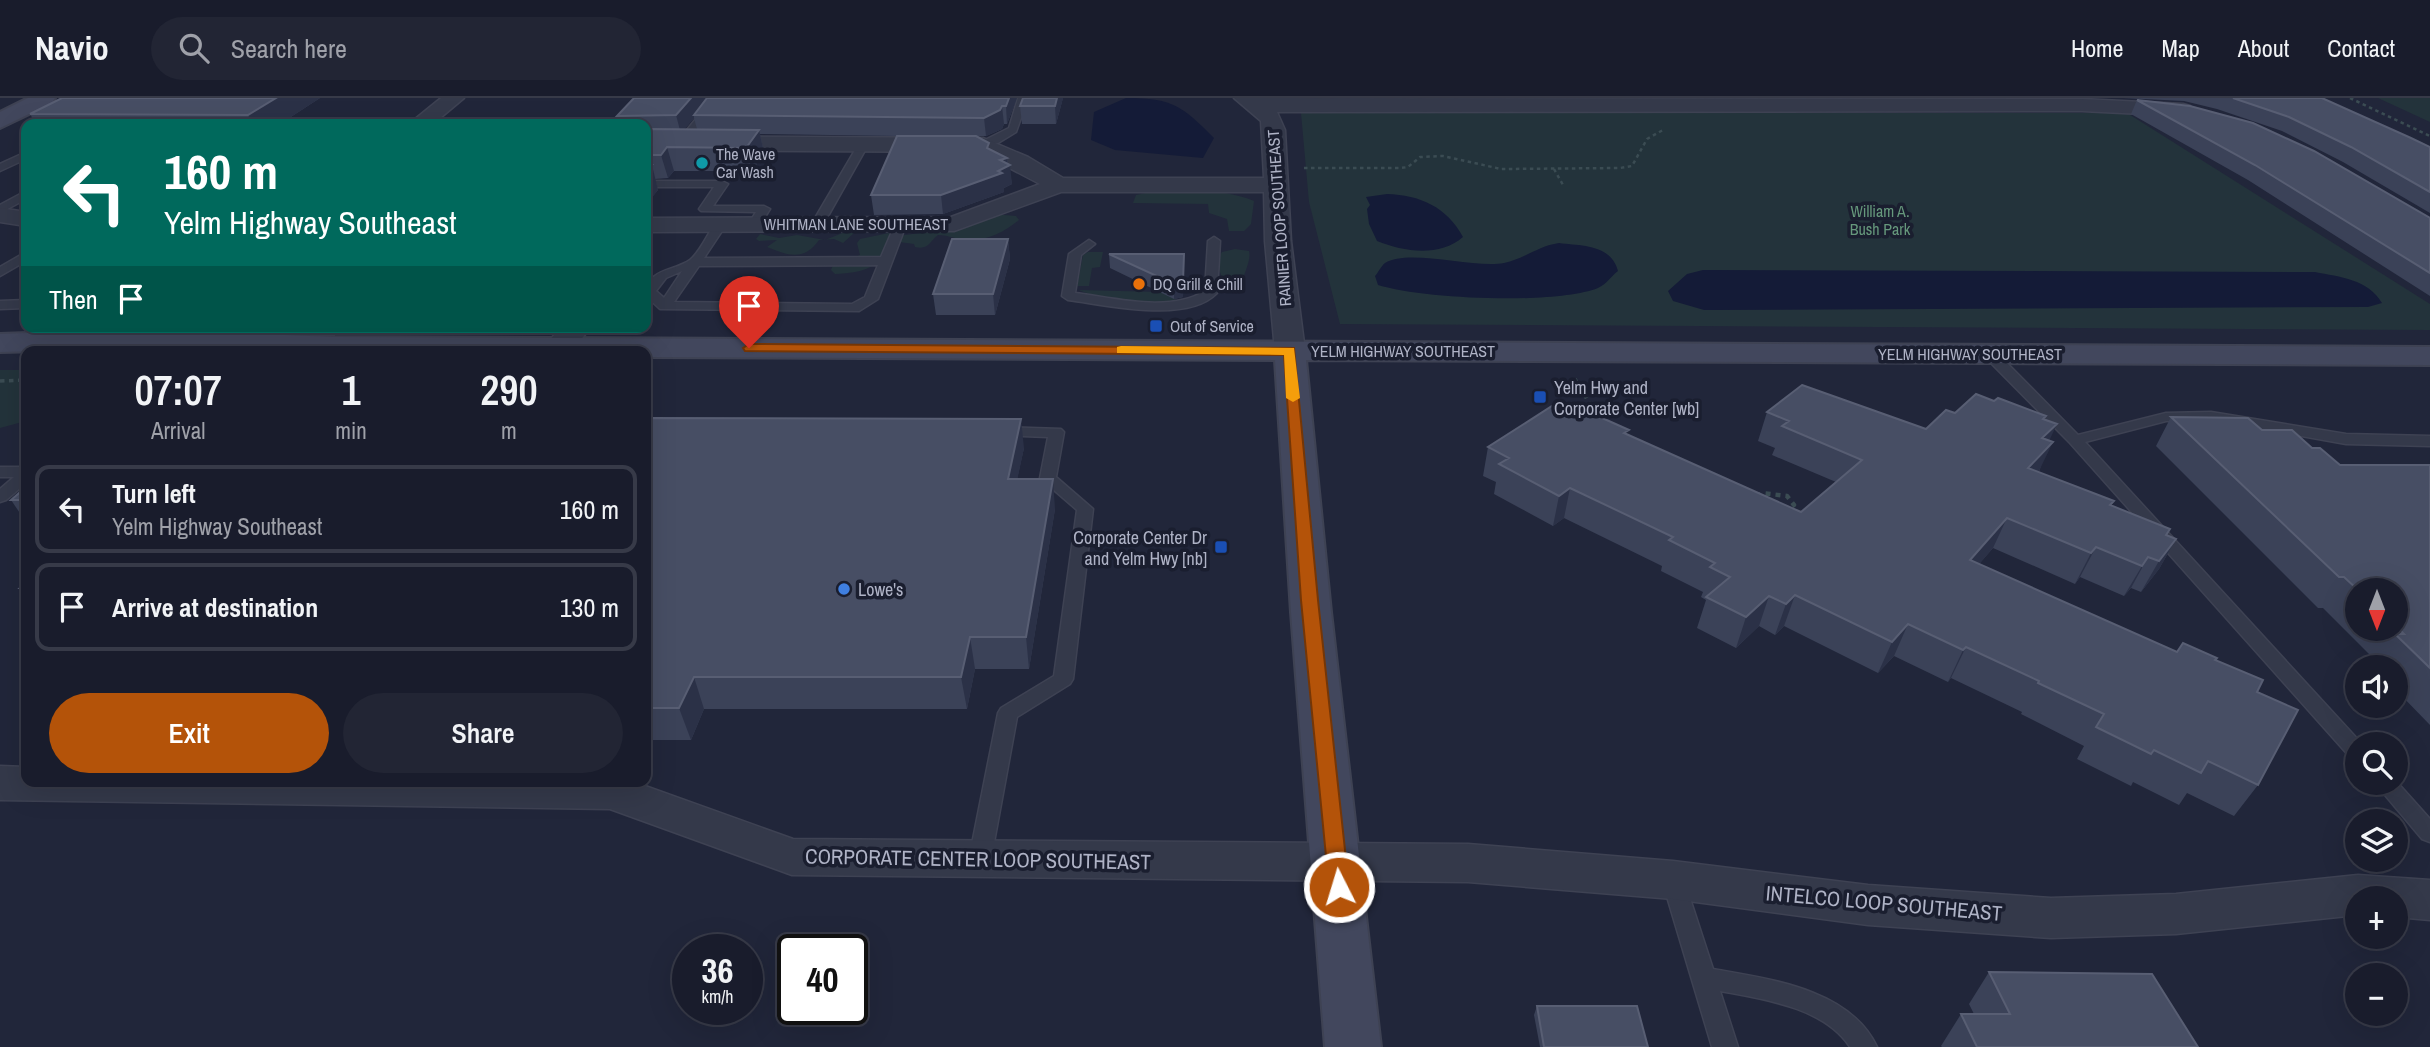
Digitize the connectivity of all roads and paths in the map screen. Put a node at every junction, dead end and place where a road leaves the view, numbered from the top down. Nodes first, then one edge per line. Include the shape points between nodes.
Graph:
1 (44, 98) edge
2 (454, 98) edge
3 (718, 98) edge
4 (1023, 98) edge
5 (2350, 98) edge
6 (1627, 101) edge
7 (1250, 102) edge
8 (2182, 104) edge
9 (1659, 105) junction
10 (2205, 115) edge
11 (427, 119) edge
12 (0, 121) edge
13 (2430, 136) edge
14 (651, 144) edge
15 (681, 144) junction
16 (863, 145) junction
17 (983, 145) junction
18 (21, 158) edge
19 (0, 168) edge
20 (1554, 169) junction
21 (1276, 177) junction
22 (651, 184) edge
23 (1058, 185) junction
24 (1563, 185) dead end
25 (0, 210) edge
26 (11, 214) edge
27 (655, 225) edge
28 (720, 225) junction
29 (754, 225) junction
30 (817, 225) junction
31 (900, 225) junction
32 (1214, 241) dead end
33 (1089, 244) dead end
34 (21, 259) edge
35 (886, 261) junction
36 (695, 262) junction
37 (0, 272) edge
38 (651, 289) edge
39 (651, 294) edge
40 (21, 304) edge
41 (0, 305) edge
42 (665, 306) junction
43 (95, 333) edge
44 (568, 337) edge
45 (0, 344) edge
46 (335, 346) joint
47 (1290, 351) junction
48 (1992, 355) junction
49 (2430, 356) edge
50 (0, 358) edge
51 (21, 359) edge
52 (1575, 379) dead end
53 (21, 380) edge
54 (0, 382) edge
55 (1600, 422) edge
56 (988, 432) edge
57 (2075, 440) junction
58 (2430, 441) edge
59 (0, 472) edge
60 (21, 474) edge
61 (21, 478) edge
62 (0, 496) edge
63 (1753, 500) edge
64 (1783, 510) edge
65 (2345, 739) edge
66 (0, 783) edge
67 (21, 783) edge
68 (272, 787) edge
69 (2396, 795) edge
70 (2430, 833) edge
71 (980, 859) junction
72 (1337, 864) junction
73 (1673, 880) junction
74 (2430, 900) edge
75 (1703, 978) junction
76 (1353, 1047) edge
77 (1725, 1047) edge
78 (1864, 1047) edge

1 - 12 main road
2 - 11 street
3 - 15 lane
4 - 17 lane via 1010,136
5 - 13 path
6 - 7 street
6 - 9 street
7 - 21 street, RAINIER LOOP SOUTHEAST via 1271,118
8 - 9 street
8 - 10 street
9 - 20 path via 1672,125 1647,139 1632,166
14 - 15 street
15 - 16 street
16 - 17 street
16 - 30 lane
17 - 23 street
18 - 19 lane
20 - 21 path via 1501,169 1443,156 1420,157 1401,168
20 - 24 path
21 - 23 street
21 - 47 street, RAINIER LOOP SOUTHEAST
22 - 29 lane via 722,184 705,209 764,209
23 - 31 street, WHITMAN LANE SOUTHEAST via 954,224
25 - 26 lane
27 - 28 street, WHITMAN LANE SOUTHEAST
28 - 29 street, WHITMAN LANE SOUTHEAST
28 - 36 lane
29 - 30 street, WHITMAN LANE SOUTHEAST
30 - 31 street, WHITMAN LANE SOUTHEAST
31 - 35 lane
32 - 33 lane via 1211,293 1193,304 1151,306 1068,296 1075,254
34 - 37 lane
35 - 36 lane
35 - 42 lane via 871,299 854,308
36 - 38 lane via 662,275
36 - 42 lane
39 - 42 lane
40 - 41 lane
43 - 45 main road, YELM HIGHWAY SOUTHEAST
43 - 46 main road, YELM HIGHWAY SOUTHEAST
44 - 46 main road, YELM HIGHWAY SOUTHEAST
44 - 47 main road, YELM HIGHWAY SOUTHEAST
47 - 48 main road, YELM HIGHWAY SOUTHEAST
47 - 72 main road via 1309,600
48 - 49 main road, YELM HIGHWAY SOUTHEAST
48 - 57 lane
50 - 51 main road
52 - 55 path
53 - 54 path
56 - 71 lane via 1056,432 1048,478 1085,509 1063,679 1008,713
57 - 58 lane via 2166,417 2211,416 2346,439
57 - 65 lane
59 - 60 lane
61 - 62 lane
63 - 64 path via 1762,492 1787,496 1794,505
66 - 67 street, CORPORATE CENTER LOOP SOUTHEAST
68 - 71 street, CORPORATE CENTER LOOP SOUTHEAST via 612,792 792,857
69 - 70 lane
71 - 72 street, CORPORATE CENTER LOOP SOUTHEAST
72 - 73 street, INTELCO LOOP SOUTHEAST via 1468,863
72 - 76 main road
73 - 74 street, INTELCO LOOP SOUTHEAST via 1868,905 2051,918 2176,914 2358,895
73 - 75 lane
75 - 77 lane
75 - 78 lane via 1787,994 1832,1016 1859,1035

